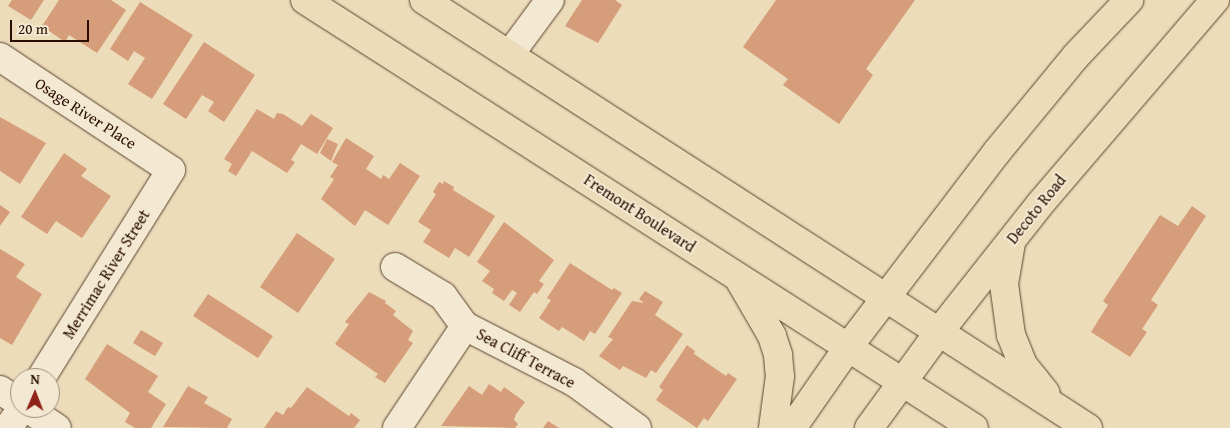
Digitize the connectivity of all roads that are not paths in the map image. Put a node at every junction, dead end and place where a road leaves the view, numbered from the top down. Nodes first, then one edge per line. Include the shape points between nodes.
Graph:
1 (305, 0) edge
2 (424, 0) edge
3 (550, 0) edge
4 (1128, 0) edge
5 (1215, 0) edge
6 (510, 54) junction
7 (0, 57) edge
8 (171, 170) joint
9 (1013, 237) junction
10 (395, 267) dead end
11 (738, 276) junction
12 (887, 298) junction
13 (465, 326) junction
14 (939, 332) junction
15 (849, 346) junction
16 (47, 368) edge
17 (902, 381) junction
18 (1059, 410) junction
19 (42, 418) edge
20 (57, 428) edge
21 (396, 428) edge
22 (637, 428) edge
23 (774, 428) edge
24 (792, 428) edge
25 (869, 428) edge
26 (974, 428) edge
27 (1088, 428) edge

1 - 11 main road, Fremont Boulevard
2 - 6 main road
3 - 6 street
4 - 12 main road via 1075,57 996,153
5 - 9 main road, Decoto Road via 1129,97
6 - 12 main road
7 - 8 street, Osage River Place
8 - 16 street, Merrimac River Street
9 - 14 main road, Decoto Road
9 - 18 main road via 1004,284 1011,335 1023,365
10 - 13 street, Sea Cliff Terrace via 443,296
11 - 15 main road, Fremont Boulevard
11 - 23 main road via 772,336 778,355 780,376
12 - 14 main road
12 - 15 main road
13 - 21 street
13 - 22 street, Sea Cliff Terrace via 574,382
14 - 17 main road, Decoto Road
14 - 18 main road
15 - 17 main road, Fremont Boulevard
15 - 24 main road
17 - 25 main road, Decoto Road
17 - 26 main road, Fremont Boulevard
18 - 27 main road
19 - 20 street

